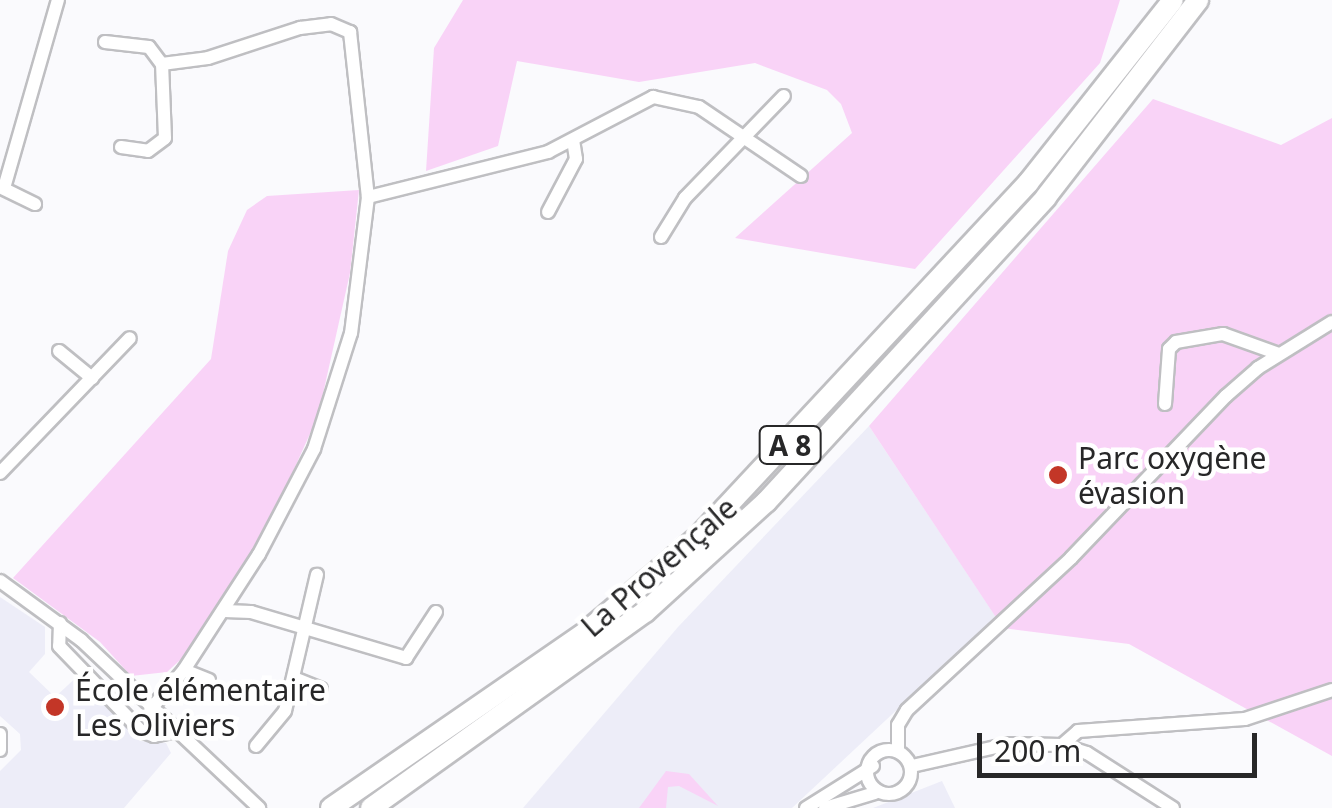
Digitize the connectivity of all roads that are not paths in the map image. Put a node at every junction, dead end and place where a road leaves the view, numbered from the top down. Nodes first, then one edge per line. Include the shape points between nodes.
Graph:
1 (58, 0) edge
2 (1172, 0) edge
3 (1198, 0) edge
4 (105, 42) dead end
5 (162, 64) junction
6 (784, 96) dead end
7 (573, 140) junction
8 (745, 140) junction
9 (121, 148) dead end
10 (800, 176) dead end
11 (2, 187) edge
12 (368, 197) junction
13 (35, 204) dead end
14 (548, 212) dead end
15 (661, 237) dead end
16 (1332, 322) edge
17 (130, 338) dead end
18 (59, 350) dead end
19 (1278, 354) junction
20 (92, 378) junction
21 (1165, 404) dead end
22 (0, 473) edge
23 (316, 575) dead end
24 (0, 581) edge
25 (224, 611) junction
26 (436, 612) dead end
27 (60, 624) junction
28 (305, 626) junction
29 (184, 670) junction
30 (294, 678) junction
31 (209, 680) dead end
32 (321, 689) dead end
33 (1332, 690) edge
34 (150, 710) junction
35 (175, 731) junction
36 (0, 734) edge
37 (1062, 745) junction
38 (256, 746) dead end
39 (898, 748) junction
40 (0, 750) edge
41 (872, 766) junction
42 (912, 766) junction
43 (875, 793) junction
44 (259, 808) edge
45 (331, 808) edge
46 (371, 808) edge
47 (806, 808) edge
48 (825, 808) edge
49 (1173, 808) edge

1 - 11 street
2 - 45 highway, La Provençale / A 8 via 1041,168 712,524 586,632
3 - 46 highway, La Provençale / A 8 via 1046,197 766,502 645,612
4 - 5 street via 149,47
5 - 9 street via 165,138 148,152
5 - 12 street via 208,58 300,28 331,24 350,32
6 - 8 street
7 - 8 street via 653,97 685,101
7 - 12 street
7 - 14 street via 576,159
8 - 10 street
8 - 15 street via 685,198
11 - 13 street
12 - 25 street via 351,334 314,448
16 - 19 street
17 - 20 street
18 - 20 street
19 - 21 street via 1223,334 1176,342 1169,349
19 - 39 street via 1226,396 1071,558 907,710 898,724
20 - 22 street
23 - 28 street
24 - 27 street
25 - 28 street
25 - 29 street
26 - 28 street via 406,658 370,652
27 - 34 street
27 - 35 street via 58,646 141,731
28 - 30 street
29 - 31 street
29 - 34 street
30 - 32 street
30 - 38 street via 285,711
33 - 37 street via 1245,719 1078,731
34 - 35 street
35 - 44 street
36 - 40 street
37 - 42 street via 1009,744
37 - 49 street via 1087,753
39 - 41 street via 880,752
39 - 42 street
41 - 43 street via 867,781
41 - 47 street
42 - 43 street via 896,794
43 - 48 street

